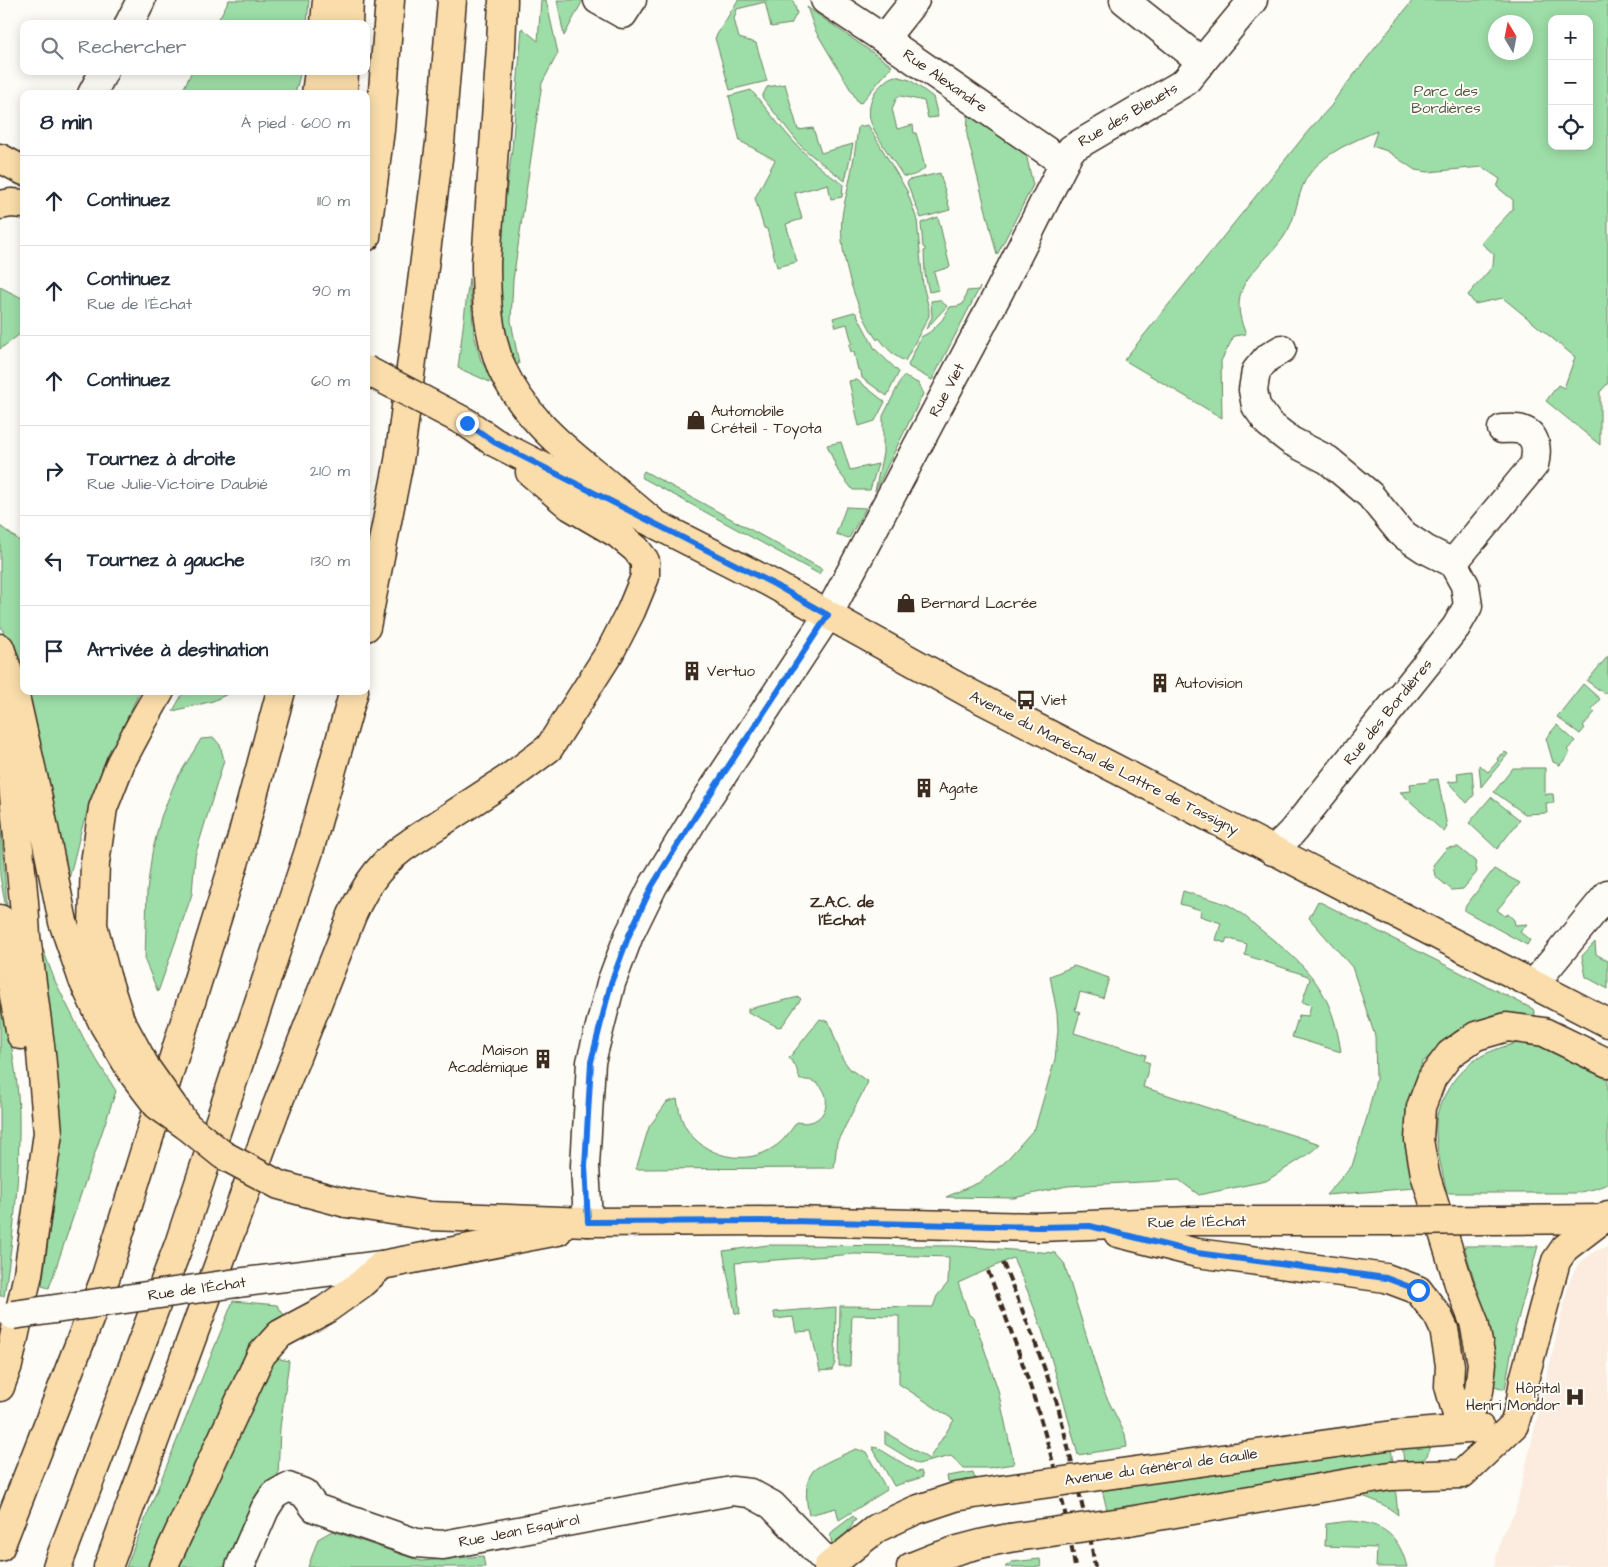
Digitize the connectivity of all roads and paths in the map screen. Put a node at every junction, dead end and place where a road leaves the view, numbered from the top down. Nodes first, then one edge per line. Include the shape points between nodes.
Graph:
1 (141, 0) edge
2 (327, 0) edge
3 (349, 0) edge
4 (390, 0) edge
5 (452, 0) edge
6 (503, 0) edge
7 (598, 0) edge
8 (632, 0) edge
9 (825, 0) edge
10 (915, 0) edge
11 (1124, 0) edge
12 (1253, 0) edge
13 (131, 20) edge
14 (325, 20) edge
15 (348, 20) edge
16 (884, 39) junction
17 (1202, 62) junction
18 (102, 75) edge
19 (318, 75) edge
20 (344, 75) edge
21 (94, 90) edge
22 (317, 90) edge
23 (343, 90) edge
24 (0, 158) edge
25 (1064, 163) junction
26 (20, 169) edge
27 (20, 204) edge
28 (0, 205) edge
29 (370, 206) edge
30 (1282, 349) dead end
31 (370, 372) edge
32 (1502, 429) dead end
33 (494, 442) junction
34 (654, 523) junction
35 (1453, 563) junction
36 (370, 607) edge
37 (828, 615) junction
38 (0, 648) edge
39 (0, 690) edge
40 (158, 695) edge
41 (280, 695) edge
42 (353, 695) edge
43 (1273, 851) junction
44 (1608, 894) edge
45 (0, 919) edge
46 (94, 978) junction
47 (1534, 984) junction
48 (1608, 1023) edge
49 (1608, 1063) edge
50 (40, 1182) junction
51 (1606, 1217) edge
52 (588, 1222) junction
53 (1090, 1226) junction
54 (382, 1265) junction
55 (4, 1315) edge
56 (0, 1387) edge
57 (1514, 1425) junction
58 (1461, 1429) junction
59 (0, 1547) edge
60 (829, 1566) edge
61 (56, 1567) edge
62 (108, 1567) edge
63 (163, 1567) edge
64 (240, 1567) edge
65 (911, 1567) edge

1 - 13 street
2 - 14 main road
3 - 15 main road
4 - 29 main road via 380,130
5 - 36 main road via 440,143 399,461
6 - 34 main road via 486,263 493,342 513,390 536,421
7 - 8 street via 623,14
9 - 16 street, Rue Alexandre
10 - 16 street
11 - 17 street
12 - 17 street, Rue des Bleuets
16 - 25 street, Rue Alexandre
17 - 25 street, Rue des Bleuets via 1185,82 1071,149
18 - 21 street
19 - 22 main road
20 - 23 main road
24 - 26 main road
25 - 37 street, Rue Viet
27 - 28 main road
30 - 35 street via 1267,358 1256,371 1253,390 1256,406 1269,424 1291,441 1328,460 1370,495 1401,532 1424,549
31 - 33 main road, Avenue du Maréchal de Lattre de Tassigny, bridge via 467,423
32 - 35 street via 1524,430 1533,439 1537,452 1534,465
33 - 34 main road, Avenue du Maréchal de Lattre de Tassigny
33 - 62 main road via 570,506 618,534 636,549 644,560 645,577 610,652 549,748 395,853 361,895 276,1108
34 - 37 main road, Avenue du Maréchal de Lattre de Tassigny
35 - 43 street, Rue des Bordières via 1465,585 1468,606 1456,627 1292,832
37 - 43 main road, Avenue du Maréchal de Lattre de Tassigny via 968,693
37 - 52 street, Rue Viet via 652,886 629,935 611,983 591,1062 585,1166
38 - 46 main road via 38,794 63,922
39 - 50 main road via 9,742 26,936 42,1053 48,1133
40 - 46 main road via 121,762 103,808 95,863
41 - 59 main road via 240,844 106,1276
42 - 61 main road via 309,851 179,1244
43 - 47 main road, Avenue du Maréchal de Lattre de Tassigny
44 - 47 street
45 - 50 main road via 24,1056
46 - 52 main road, Rue de l'Échat, bridge via 146,1068 187,1126 223,1155 279,1185 346,1203 430,1216
47 - 48 main road, Avenue du Maréchal de Lattre de Tassigny
49 - 58 main road via 1544,1032 1507,1027 1476,1036 1450,1054 1432,1078 1421,1107 1419,1140 1425,1174 1474,1322 1482,1363 1479,1391
50 - 56 main road via 28,1274
51 - 53 main road, Rue de l'Échat, bridge via 1191,1221
51 - 57 main road via 1565,1248 1556,1261
52 - 53 main road, Rue de l'Échat via 792,1221
52 - 54 main road via 567,1230
53 - 58 main road via 1197,1253 1386,1278 1418,1290 1444,1329 1450,1365 1449,1386
54 - 55 street, Rue de l'Échat, bridge
54 - 63 main road via 325,1310 280,1334 261,1355
57 - 58 main road, Avenue du Général de Gaulle
57 - 65 main road, bridge via 1462,1474 1390,1476 1128,1522 1009,1538 933,1557
58 - 60 main road, Avenue du Général de Gaulle, bridge via 1393,1435 955,1497 877,1528
60 - 64 street, Rue Jean Esquirol via 772,1505 750,1493 732,1491 443,1545 416,1543 315,1508 304,1493 288,1487 274,1495 265,1509

